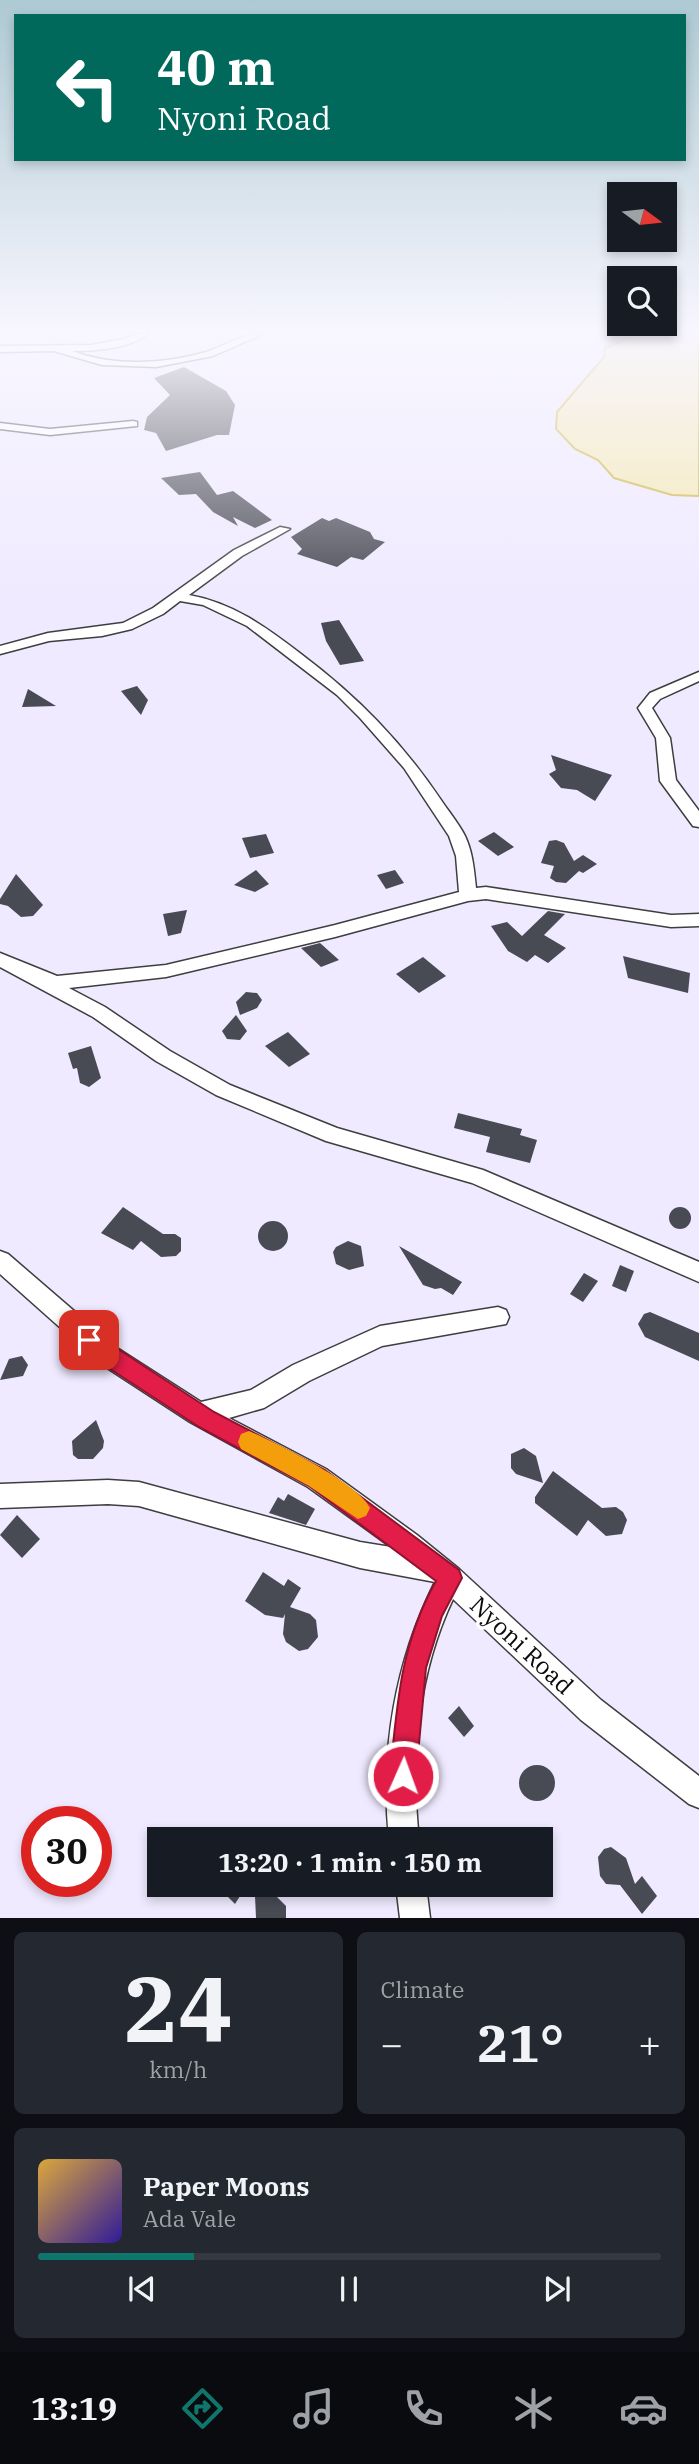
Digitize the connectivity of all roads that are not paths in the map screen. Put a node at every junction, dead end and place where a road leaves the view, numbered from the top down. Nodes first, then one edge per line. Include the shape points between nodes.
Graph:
1 (133, 424) dead end
2 (0, 426) edge
3 (284, 529) dead end
4 (180, 597) junction
5 (0, 650) edge
6 (699, 676) edge
7 (699, 822) edge
8 (468, 895) junction
9 (699, 920) edge
10 (0, 959) edge
11 (22, 971) junction
12 (0, 1261) edge
13 (699, 1272) edge
14 (498, 1317) dead end
15 (198, 1414) junction
16 (0, 1496) edge
17 (443, 1572) junction
18 (699, 1794) edge
19 (404, 1827) edge
20 (412, 1897) edge
21 (415, 1918) edge

1 - 2 street via 50,432
3 - 4 street via 238,553
4 - 5 street via 127,626 48,637
4 - 8 street via 207,602 252,623 365,715 410,765 457,836
6 - 7 street via 654,696 645,708 663,738 668,781
8 - 9 street via 497,894 671,921
8 - 11 street via 166,971 57,983
10 - 11 street
11 - 13 street via 99,1012 223,1090 333,1135 475,1176
12 - 15 street, Nyoni Road via 108,1356
14 - 15 street via 380,1336 256,1400
15 - 17 street, Nyoni Road via 317,1478
16 - 17 street via 139,1494 360,1555
17 - 18 street, Nyoni Road via 591,1710
17 - 19 street via 414,1668 403,1750
20 - 21 street

